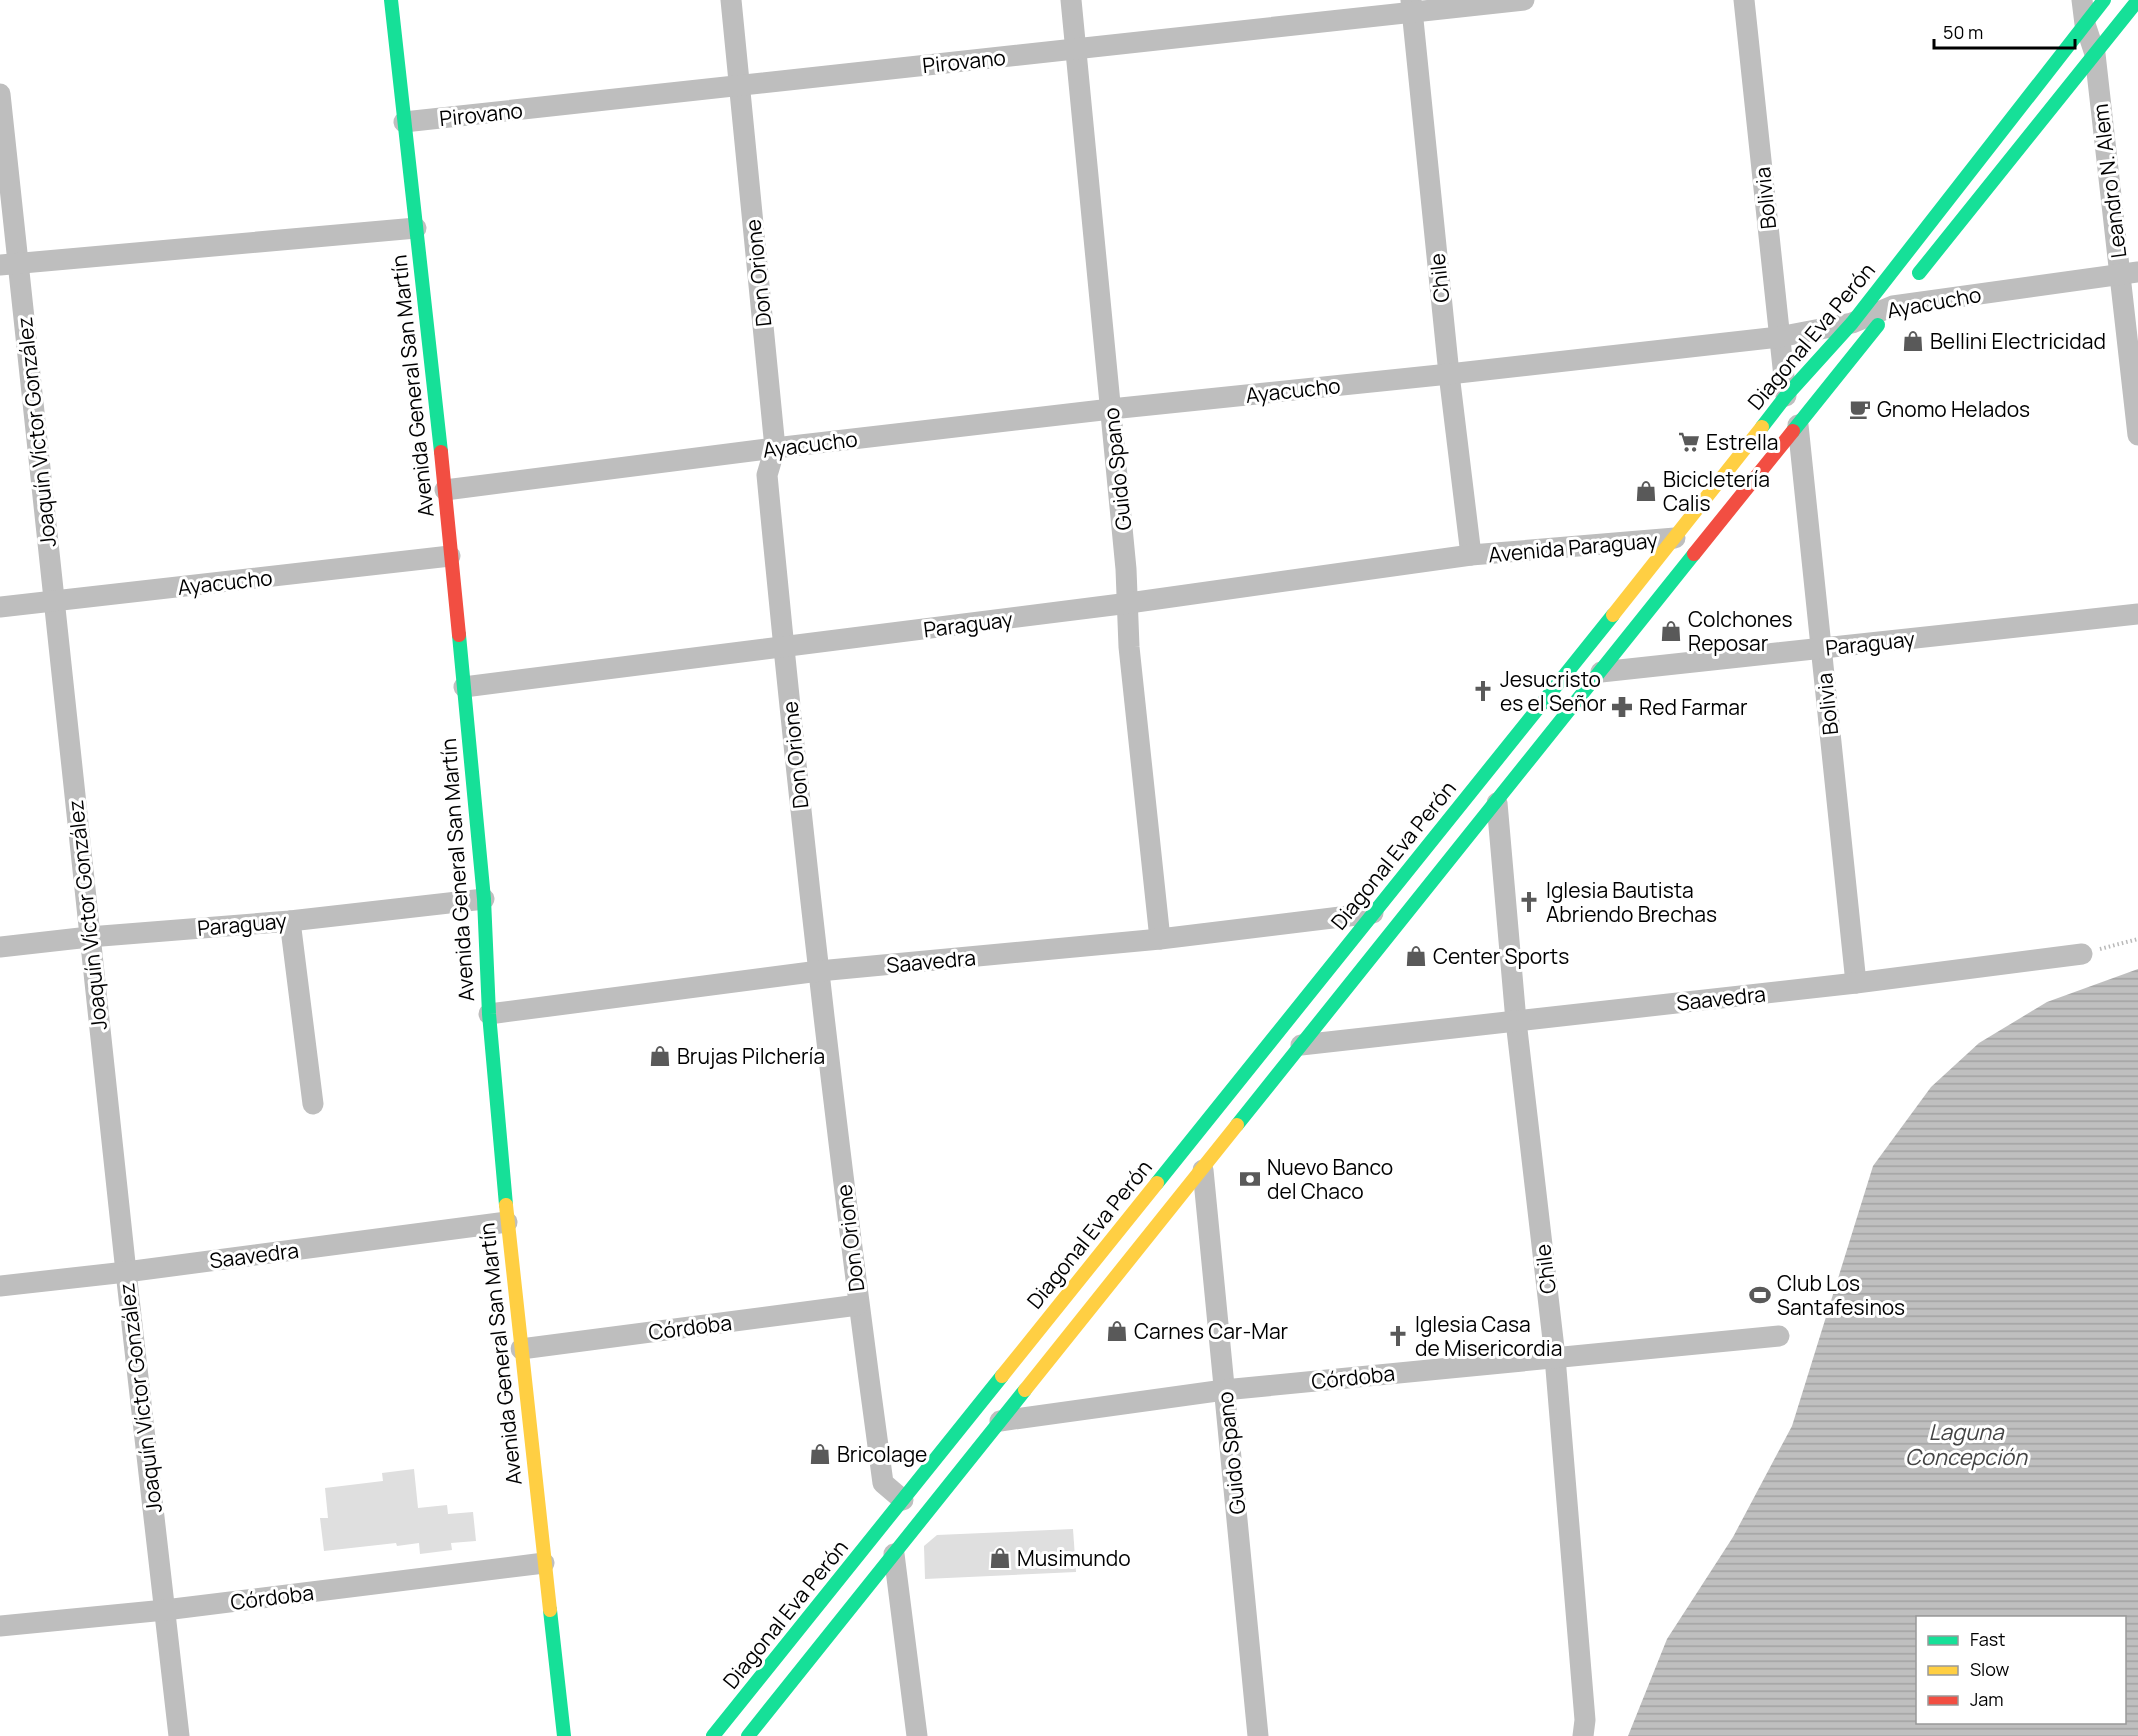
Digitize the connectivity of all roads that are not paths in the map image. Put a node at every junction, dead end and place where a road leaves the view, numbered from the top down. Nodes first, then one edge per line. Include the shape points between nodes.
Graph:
1 (391, 0) edge
2 (731, 0) edge
3 (1071, 0) edge
4 (1524, 0) edge
5 (1744, 0) edge
6 (2082, 0) edge
7 (2104, 0) edge
8 (2138, 0) edge
9 (1411, 6) edge
10 (2085, 24) junction
11 (1076, 49) junction
12 (2095, 54) junction
13 (740, 85) junction
14 (0, 93) edge
15 (405, 122) junction
16 (416, 228) junction
17 (10, 264) edge
18 (2129, 273) edge
19 (1893, 306) junction
20 (1852, 322) junction
21 (1779, 337) junction
22 (1449, 374) junction
23 (1786, 396) junction
24 (1111, 409) junction
25 (1798, 425) junction
26 (2138, 435) edge
27 (775, 448) junction
28 (445, 490) junction
29 (1675, 538) junction
30 (1471, 555) junction
31 (450, 556) junction
32 (54, 601) junction
33 (1129, 603) junction
34 (0, 607) edge
35 (2138, 614) edge
36 (784, 648) junction
37 (1821, 649) junction
38 (1601, 672) junction
39 (464, 687) junction
40 (1497, 803) junction
41 (484, 899) junction
42 (1373, 913) junction
43 (290, 921) junction
44 (89, 937) junction
45 (1160, 939) junction
46 (0, 947) edge
47 (2082, 954) road end
48 (819, 971) junction
49 (1856, 983) junction
50 (489, 1014) junction
51 (1516, 1021) junction
52 (1301, 1045) junction
53 (313, 1104) dead end
54 (1203, 1170) junction
55 (507, 1222) junction
56 (126, 1272) junction
57 (0, 1286) edge
58 (858, 1305) junction
59 (1779, 1336) dead end
60 (521, 1349) junction
61 (1556, 1357) junction
62 (1224, 1390) junction
63 (1000, 1421) junction
64 (903, 1500) junction
65 (894, 1554) junction
66 (544, 1563) junction
67 (165, 1610) junction
68 (0, 1626) edge
69 (179, 1736) edge
70 (564, 1736) edge
71 (713, 1736) edge
72 (748, 1736) edge
73 (917, 1736) edge
74 (1258, 1736) edge
75 (1583, 1736) edge

1 - 15 main road, Avenida General San Martín
2 - 13 street, Don Orione
3 - 11 street, Guido Spano
4 - 9 street, Pirovano
5 - 21 street, Bolivia
6 - 10 street, Leandro N. Alem
7 - 10 main road, Diagonal Eva Perón
8 - 12 main road, Diagonal Eva Perón
9 - 11 street, Pirovano
9 - 22 street, Chile
10 - 12 street, Leandro N. Alem
10 - 20 main road, Diagonal Eva Perón
11 - 13 street, Pirovano
11 - 24 street, Guido Spano
12 - 18 street, Leandro N. Alem
12 - 19 main road, Diagonal Eva Perón
13 - 15 street, Pirovano
13 - 27 street, Don Orione
14 - 17 street, Joaquín Víctor González
15 - 16 main road, Avenida General San Martín
16 - 17 street
16 - 28 main road, Avenida General San Martín
17 - 32 street, Joaquín Víctor González
18 - 19 street, Ayacucho
18 - 26 street, Leandro N. Alem
19 - 20 street, Ayacucho
19 - 25 main road, Diagonal Eva Perón
20 - 21 street, Ayacucho
20 - 23 main road, Diagonal Eva Perón
21 - 22 street, Ayacucho
21 - 23 street, Bolivia
22 - 24 street, Ayacucho
22 - 30 street, Chile
23 - 29 main road, Diagonal Eva Perón
24 - 27 street, Ayacucho
24 - 33 street, Guido Spano
25 - 37 street, Bolivia
25 - 38 main road, Diagonal Eva Perón
27 - 28 street, Ayacucho
27 - 36 street, Don Orione via 767,475
28 - 31 main road, Avenida General San Martín
29 - 30 street, Avenida Paraguay
29 - 42 main road, Diagonal Eva Perón
30 - 33 street, Paraguay
31 - 32 street, Ayacucho
31 - 39 main road, Avenida General San Martín
32 - 34 street, Ayacucho
32 - 44 street, Joaquín Víctor González
33 - 36 street, Paraguay
33 - 45 street, Guido Spano via 1130,647
35 - 37 street, Paraguay
36 - 39 street, Paraguay
36 - 48 street, Don Orione
37 - 38 street, Paraguay
37 - 49 street, Bolivia
38 - 40 main road, Diagonal Eva Perón
39 - 41 main road, Avenida General San Martín
40 - 51 street, Chile
40 - 52 main road, Diagonal Eva Perón
41 - 43 street, Paraguay
41 - 50 main road, Avenida General San Martín
42 - 45 street, Saavedra
42 - 64 main road, Diagonal Eva Perón
43 - 44 street, Paraguay
43 - 53 street
44 - 46 street, Paraguay
44 - 56 street, Joaquín Víctor González
45 - 48 street, Saavedra
47 - 49 street, Saavedra
48 - 50 street, Saavedra
48 - 58 street, Don Orione
49 - 51 street, Saavedra
50 - 55 main road, Avenida General San Martín
51 - 52 street, Saavedra
51 - 61 street, Chile
52 - 54 main road, Diagonal Eva Perón
54 - 62 street, Guido Spano
54 - 63 main road, Diagonal Eva Perón
55 - 56 street, Saavedra
55 - 60 main road, Avenida General San Martín
56 - 57 street, Saavedra
56 - 67 street, Joaquín Víctor González
58 - 60 street, Córdoba
58 - 64 street, Don Orione via 882,1483
59 - 61 street, Córdoba
60 - 66 main road, Avenida General San Martín
61 - 62 street, Córdoba
61 - 75 street, Chile via 1585,1720
62 - 63 street, Córdoba
62 - 74 street, Guido Spano
63 - 65 main road, Diagonal Eva Perón
64 - 71 main road, Diagonal Eva Perón
65 - 72 main road, Diagonal Eva Perón
65 - 73 street
66 - 67 street, Córdoba
66 - 70 main road, Avenida General San Martín
67 - 68 street, Córdoba
67 - 69 street, Joaquín Víctor González

